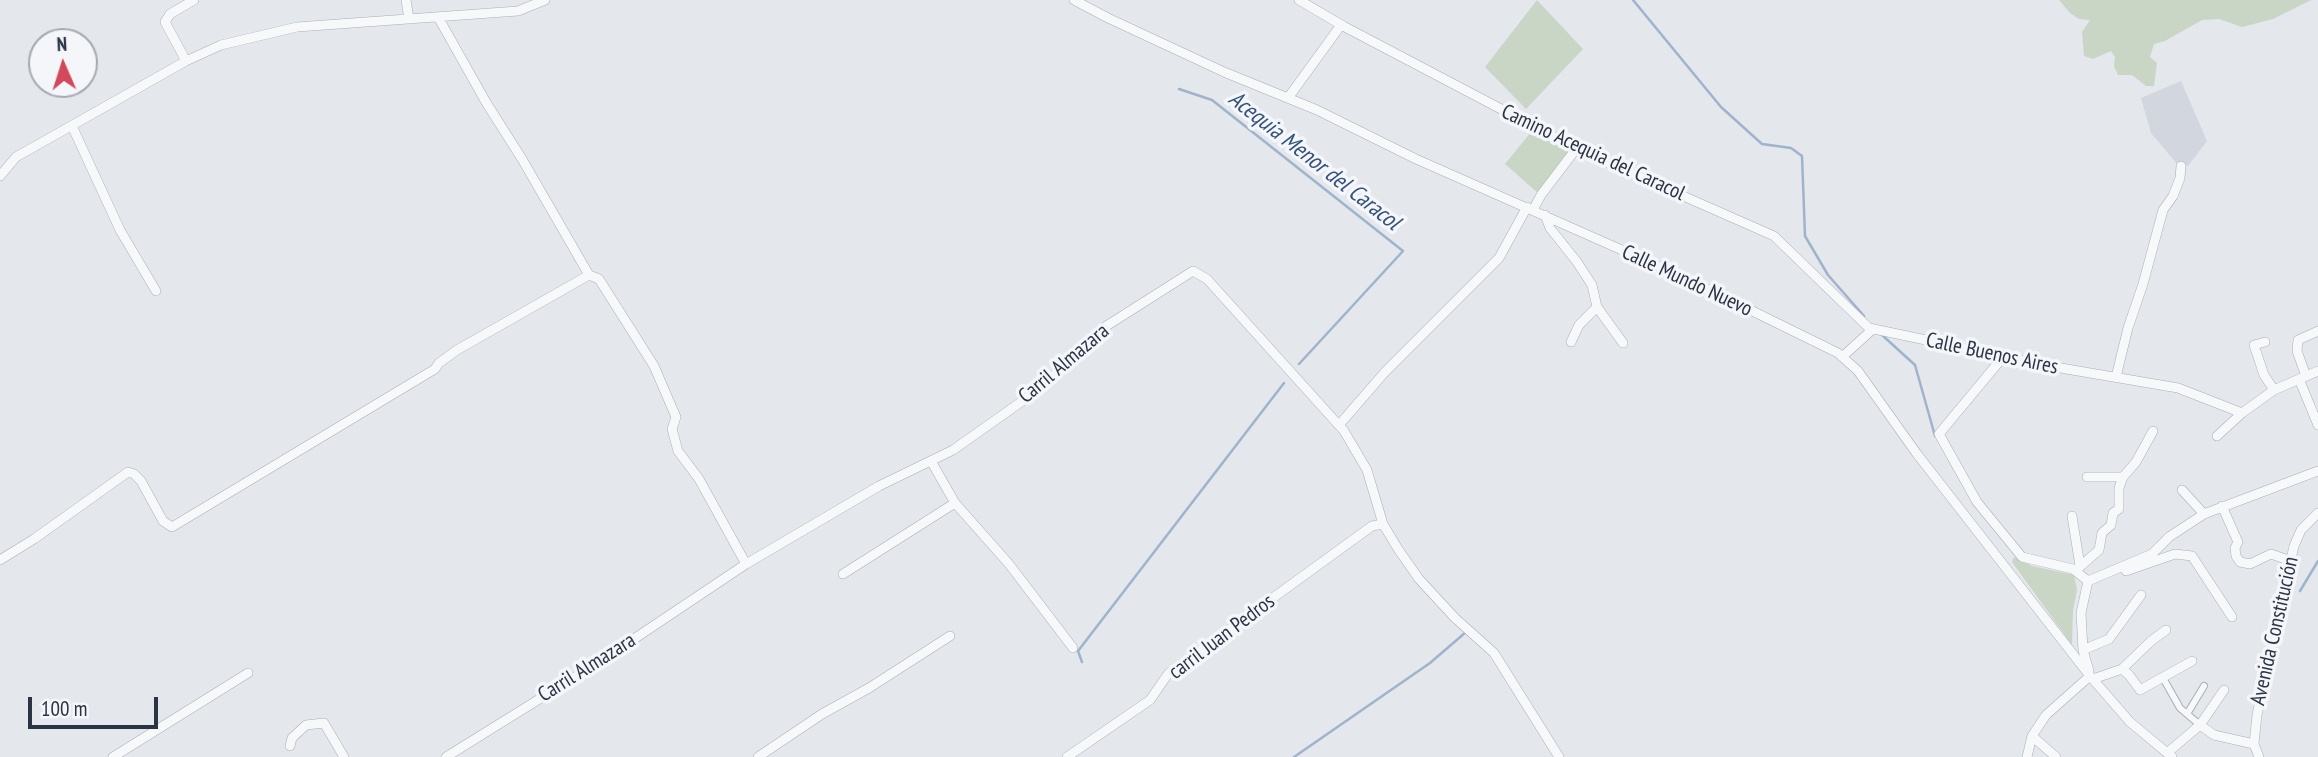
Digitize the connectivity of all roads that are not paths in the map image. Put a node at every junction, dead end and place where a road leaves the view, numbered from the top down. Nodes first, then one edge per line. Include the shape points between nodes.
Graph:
1 (194, 0) edge
2 (406, 0) edge
3 (545, 0) edge
4 (1074, 0) edge
5 (1299, 0) edge
6 (438, 17) junction
7 (409, 19) junction
8 (1342, 25) junction
9 (186, 61) junction
10 (1288, 98) junction
11 (72, 126) junction
12 (1576, 149) junction
13 (2181, 166) dead end
14 (0, 176) edge
15 (1530, 209) junction
16 (1545, 215) junction
17 (589, 275) junction
18 (156, 291) dead end
19 (1597, 307) junction
20 (1871, 329) junction
21 (2318, 331) edge
22 (1571, 342) dead end
23 (2265, 342) dead end
24 (1623, 343) dead end
25 (2003, 357) junction
26 (1842, 358) junction
27 (2318, 371) edge
28 (2116, 377) junction
29 (2302, 377) junction
30 (2274, 390) junction
31 (2242, 413) junction
32 (1339, 425) junction
33 (2318, 425) edge
34 (2153, 430) dead end
35 (2217, 436) dead end
36 (931, 461) junction
37 (2318, 471) edge
38 (2123, 477) junction
39 (2087, 478) dead end
40 (2182, 490) dead end
41 (955, 503) junction
42 (2222, 506) junction
43 (2318, 513) edge
44 (2204, 514) junction
45 (2072, 516) dead end
46 (1383, 524) junction
47 (0, 560) edge
48 (2291, 561) junction
49 (747, 564) junction
50 (2078, 568) junction
51 (2107, 573) junction
52 (843, 574) dead end
53 (2088, 581) junction
54 (2141, 595) dead end
55 (2232, 617) dead end
56 (2166, 630) dead end
57 (950, 636) dead end
58 (1073, 648) dead end
59 (2083, 650) junction
60 (2192, 661) dead end
61 (2122, 669) junction
62 (248, 673) dead end
63 (2092, 677) junction
64 (2163, 678) junction
65 (2204, 685) dead end
66 (2224, 690) dead end
67 (2187, 714) junction
68 (2200, 725) junction
69 (2032, 736) junction
70 (2254, 744) junction
71 (290, 746) dead end
72 (1082, 747) junction
73 (119, 755) edge
74 (2169, 755) edge
75 (761, 756) edge
76 (344, 757) edge
77 (446, 757) edge
78 (1067, 757) edge
79 (1090, 757) edge
80 (1559, 757) edge
81 (2027, 757) edge
82 (2056, 757) edge
83 (2259, 757) edge

1 - 9 street via 165,22
2 - 7 street
3 - 6 street via 518,11
4 - 10 street, Calle Mundo Nuevo
5 - 8 street, Camino Acequia del Caracol
6 - 7 street
6 - 17 street
7 - 9 street via 297,27 222,45
8 - 10 street
8 - 12 street, Camino Acequia del Caracol
9 - 11 street
10 - 15 street, Calle Mundo Nuevo
11 - 14 street via 16,157
11 - 18 street via 120,230
12 - 15 street
12 - 20 street, Camino Acequia del Caracol via 1774,236
13 - 28 street via 2173,196 2163,209
15 - 16 street, Calle Mundo Nuevo
15 - 32 street via 1499,258
16 - 19 street via 1592,285
16 - 26 street, Calle Mundo Nuevo via 1683,277
17 - 47 street via 457,350 435,369 172,527 163,521 141,481 128,472
17 - 49 street via 599,279 654,366 676,417 671,429 678,451
19 - 22 street via 1579,325
19 - 24 street
20 - 25 street, Calle Buenos Aires
20 - 26 street
21 - 29 street via 2298,340
23 - 30 street via 2254,345
25 - 28 street, Calle Buenos Aires
25 - 50 street via 1939,434 1977,502 2022,557
26 - 63 street, Calle Mundo Nuevo via 1858,371 1925,465
27 - 29 street
28 - 31 street, Calle Buenos Aires via 2178,388
29 - 30 street
29 - 33 street
30 - 31 street
31 - 35 street
32 - 36 street, Carril Almazara via 1206,279 1193,271 1100,330 1045,385
32 - 46 street, Carril Almazara via 1367,470
34 - 38 street
36 - 41 street
36 - 49 street, Carril Almazara via 879,486
37 - 42 street
38 - 39 street
38 - 50 street via 2119,509 2102,533 2099,550
40 - 44 street
41 - 52 street
41 - 58 street
42 - 44 street
42 - 48 street via 2238,542 2235,548 2240,562 2250,564 2271,554
43 - 48 street, Avenida Constitución via 2301,530
44 - 51 street via 2152,554
45 - 50 street
46 - 72 street, carril Juan Pedros via 1373,526 1168,674 1150,700
46 - 80 street, Carril Almazara via 1419,579 1494,653
48 - 70 street, Avenida Constitución via 2256,715
49 - 77 street, Carril Almazara
50 - 53 street
51 - 53 street
51 - 55 street via 2175,554 2187,555
53 - 59 street via 2081,613
54 - 59 street via 2109,639
56 - 61 street
57 - 75 street
59 - 63 street
60 - 64 street
61 - 63 street
61 - 64 street via 2140,690
62 - 73 street
63 - 69 street via 2046,715
63 - 74 street, Calle Mundo Nuevo via 2130,722
64 - 67 street
65 - 67 street
66 - 68 street
67 - 68 street
68 - 70 street via 2214,735
68 - 74 street
69 - 81 street
69 - 82 street
70 - 83 street, Avenida Constitución
71 - 76 street via 306,725 324,723
72 - 78 street, carril Juan Pedros
72 - 79 street

